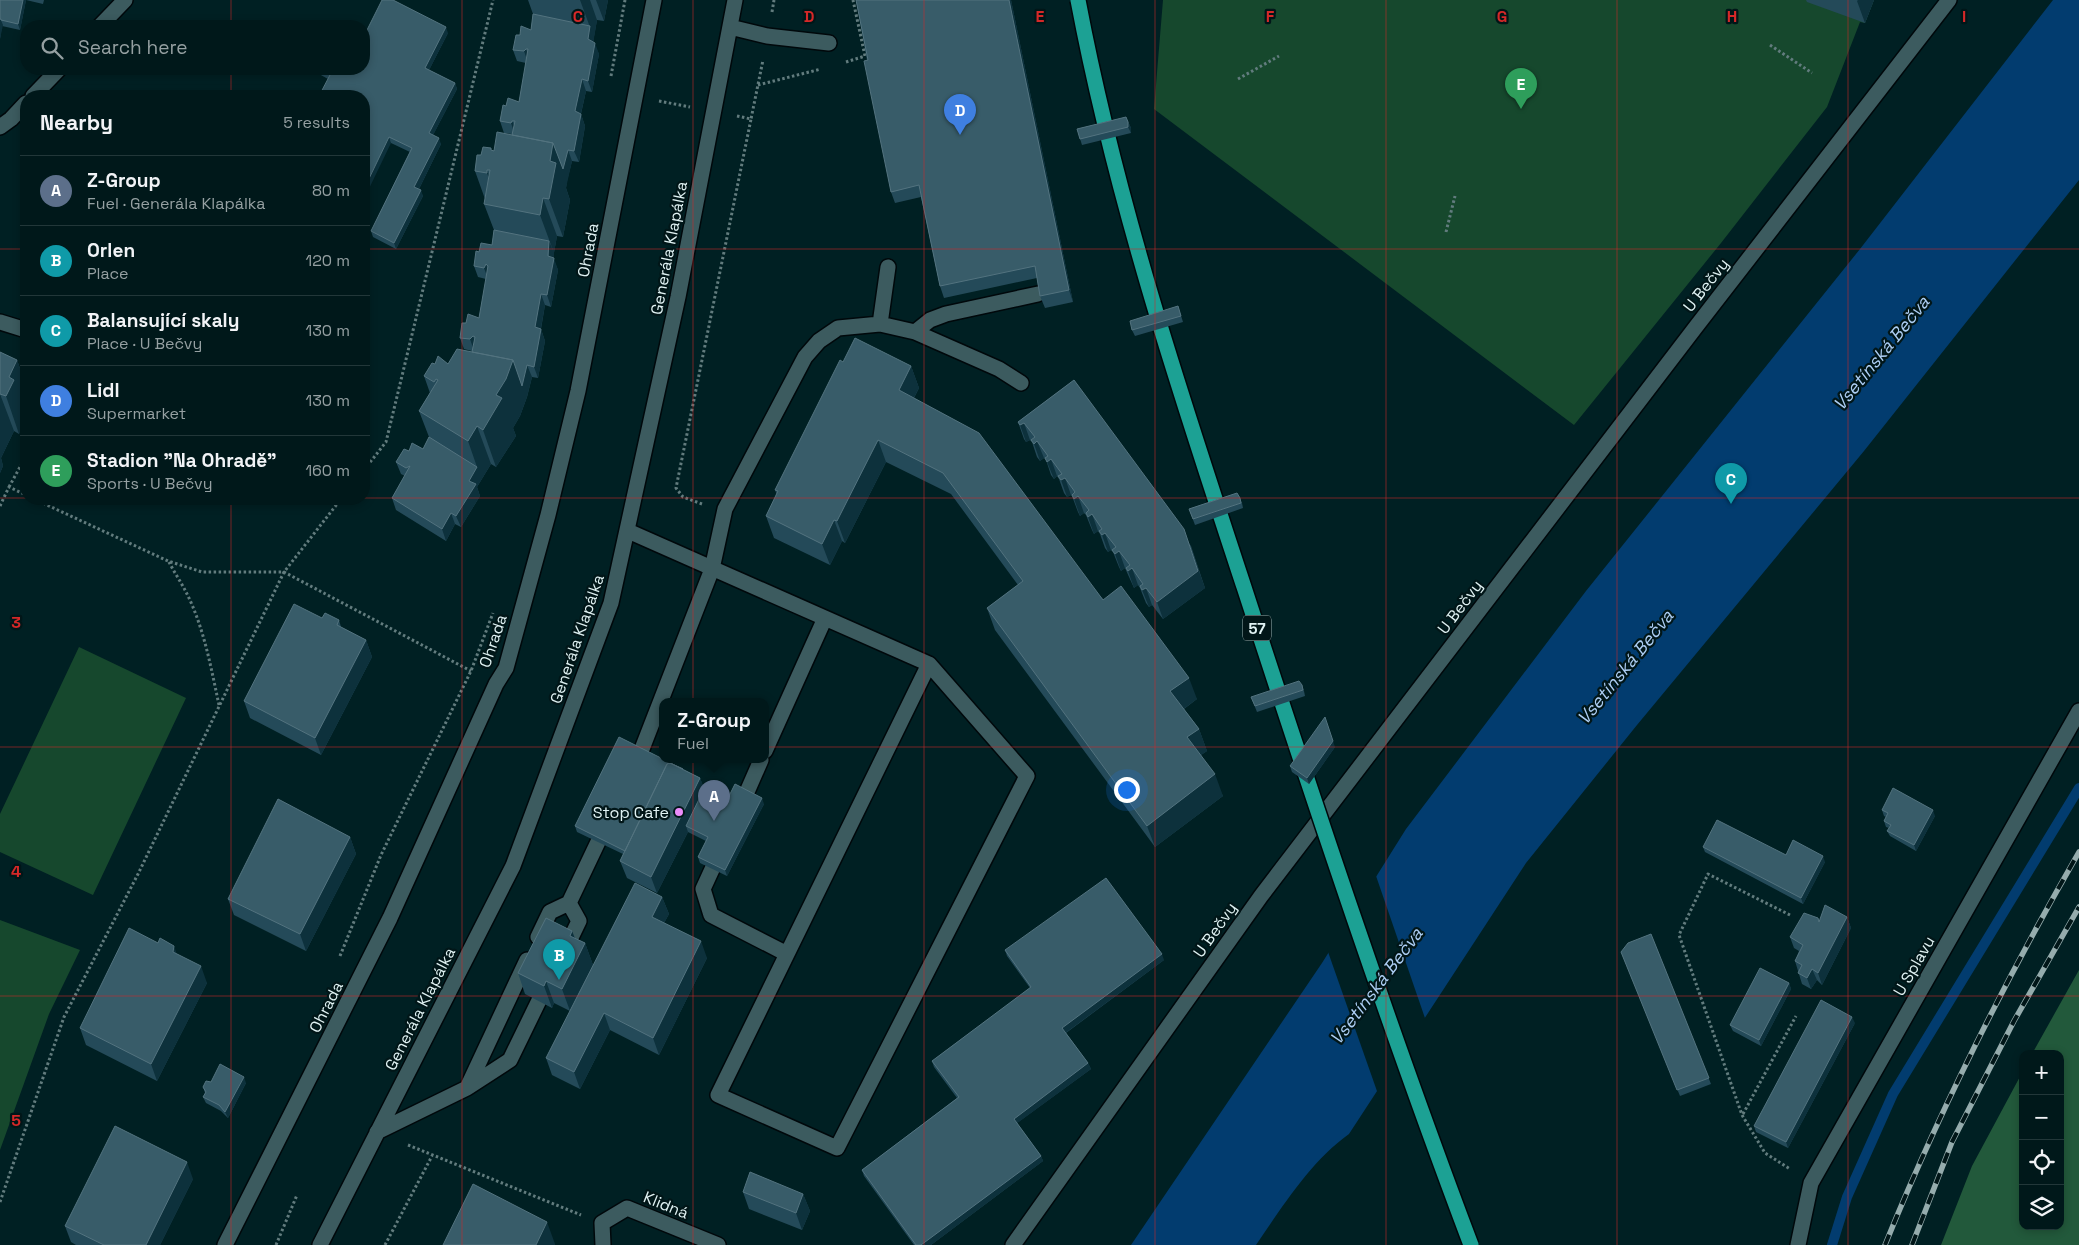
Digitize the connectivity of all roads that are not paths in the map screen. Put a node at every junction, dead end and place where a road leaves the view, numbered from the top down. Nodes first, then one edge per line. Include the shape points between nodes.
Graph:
1 (125, 0) edge
2 (654, 0) edge
3 (735, 0) edge
4 (1078, 0) edge
5 (1949, 0) edge
6 (106, 20) edge
7 (730, 27) junction
8 (829, 43) dead end
9 (53, 75) edge
10 (39, 90) edge
11 (20, 109) edge
12 (0, 127) edge
13 (888, 267) dead end
14 (1038, 294) edge
15 (0, 322) edge
16 (880, 324) junction
17 (20, 328) edge
18 (915, 332) junction
19 (1021, 383) dead end
20 (628, 531) junction
21 (712, 569) junction
22 (825, 618) junction
23 (928, 664) junction
24 (662, 698) edge
25 (659, 705) edge
26 (2079, 711) edge
27 (769, 742) edge
28 (761, 763) edge
29 (627, 783) edge
30 (614, 809) edge
31 (734, 820) edge
32 (726, 837) edge
33 (569, 903) junction
34 (787, 954) junction
35 (467, 1088) junction
36 (378, 1132) junction
37 (225, 1245) edge
38 (320, 1245) edge
39 (603, 1245) edge
40 (718, 1245) edge
41 (1013, 1245) edge
42 (1471, 1245) edge
43 (1798, 1245) edge

1 - 6 street
2 - 37 street, Ohrada via 578,391 506,668 390,918
3 - 7 street, Generála Klapálka
4 - 42 main road, 57, bridge via 1134,241 1192,428 1312,792
5 - 41 street, U Bečvy via 1261,896
7 - 8 street via 767,36
7 - 20 street, Generála Klapálka via 678,297
9 - 10 street
11 - 12 street
13 - 16 street
14 - 18 street via 946,314 930,320
15 - 17 street
16 - 18 street
16 - 21 street via 838,328 819,341 805,357 725,509
18 - 19 street via 999,369
20 - 21 street
20 - 36 street, Generála Klapálka via 610,603 513,866
21 - 22 street
21 - 24 street
22 - 23 street
22 - 27 street
23 - 34 street
23 - 34 street via 1027,776 837,1148 718,1095
25 - 29 street
26 - 43 street, U Splavu via 1811,1183
28 - 31 street
30 - 33 street
32 - 34 street via 703,889 711,915
33 - 35 street via 550,912
33 - 35 street via 578,921 510,1060
35 - 36 street
36 - 38 street, Generála Klapálka
39 - 40 street, Klidná via 602,1223 627,1208

